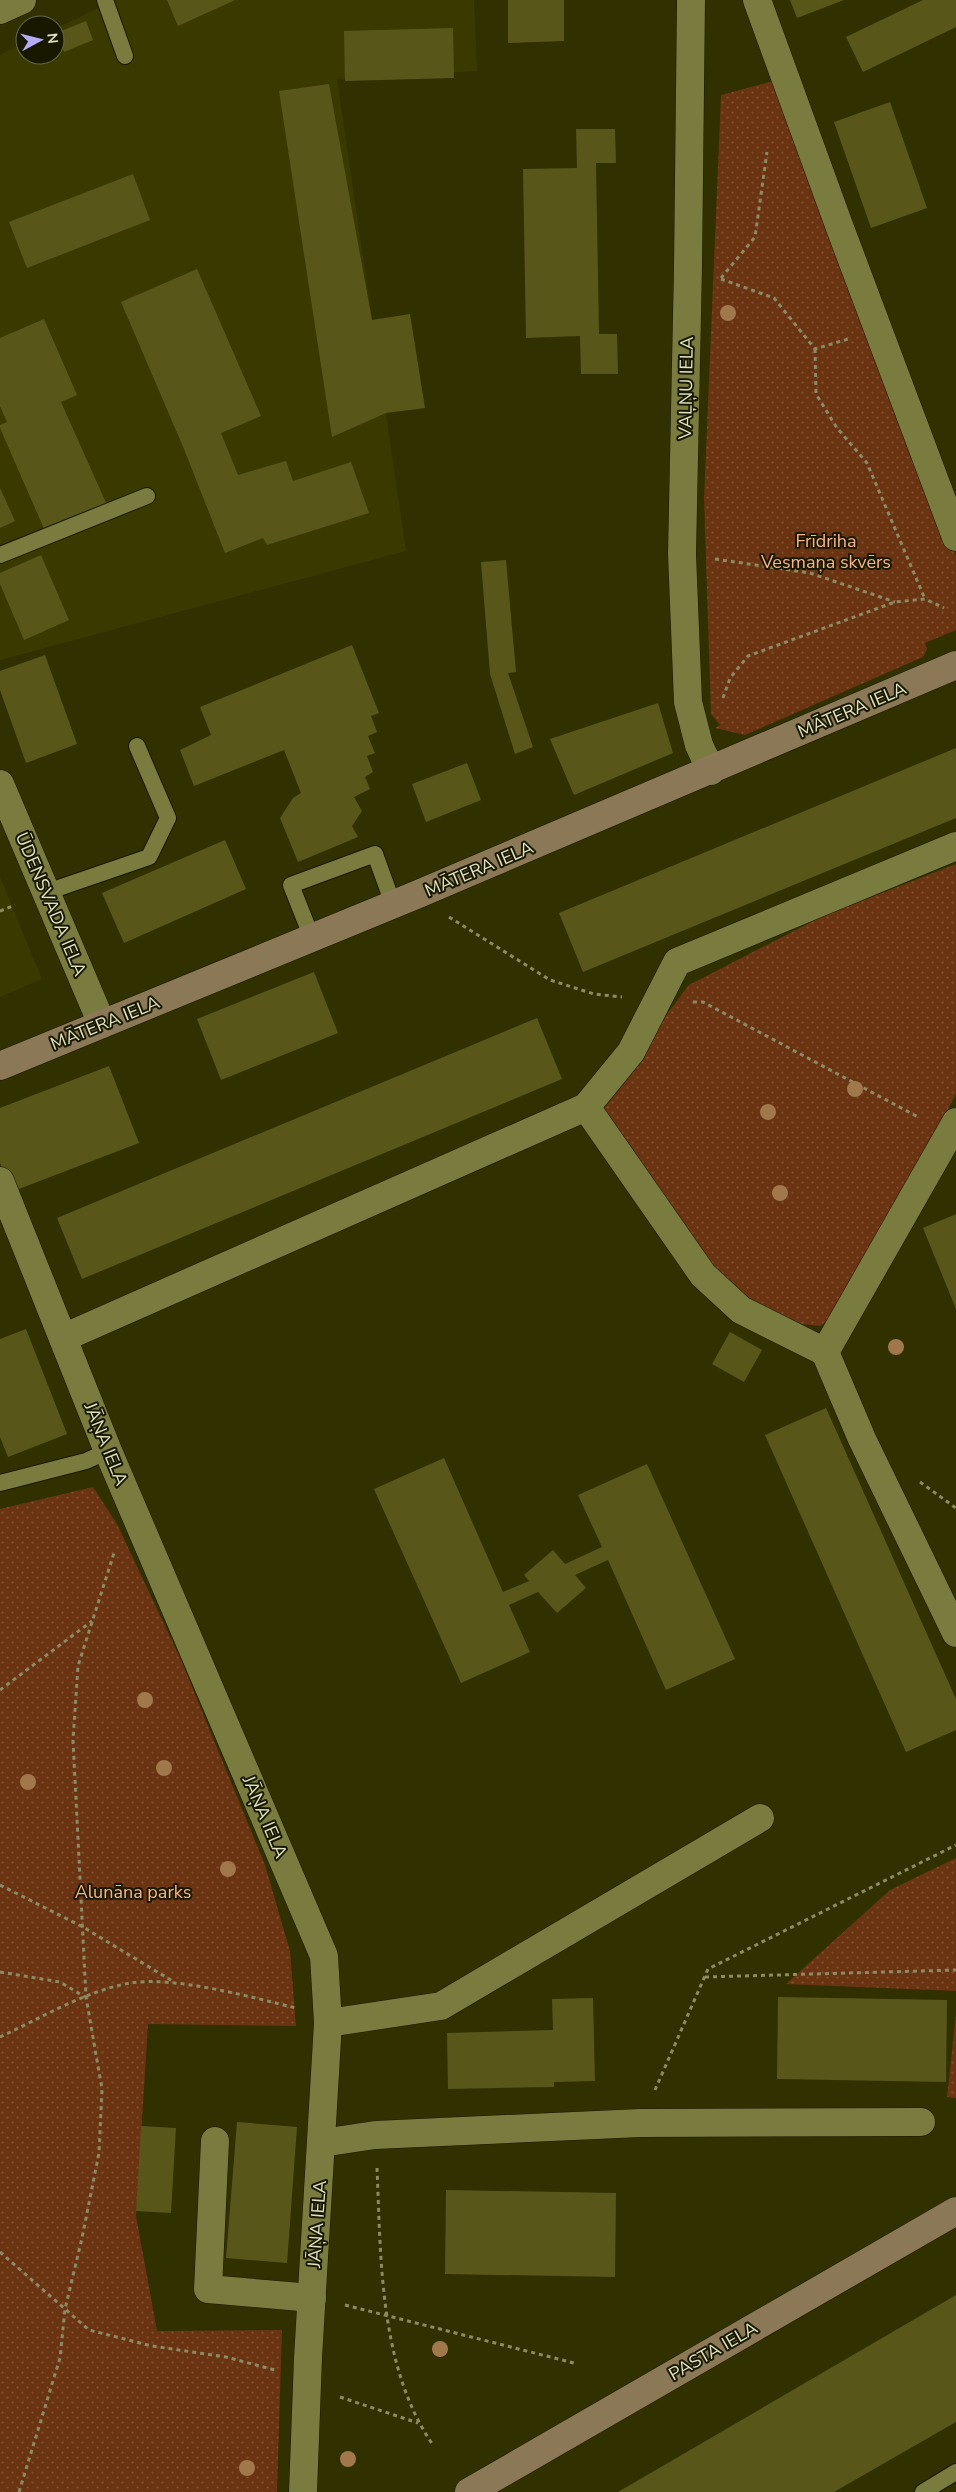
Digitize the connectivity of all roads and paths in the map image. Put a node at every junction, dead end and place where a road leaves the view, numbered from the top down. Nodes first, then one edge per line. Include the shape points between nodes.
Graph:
1 (22, 0) edge
2 (105, 0) edge
3 (691, 0) edge
4 (757, 0) edge
5 (0, 10) edge
6 (125, 56) dead end
7 (767, 152) dead end
8 (712, 276) dead end
9 (720, 279) junction
10 (878, 331) junction
11 (815, 349) junction
12 (147, 496) dead end
13 (956, 537) edge
14 (682, 554) junction
15 (0, 555) edge
16 (925, 599) junction
17 (895, 602) junction
18 (944, 608) dead end
19 (956, 665) edge
20 (721, 702) dead end
21 (137, 746) dead end
22 (711, 771) junction
23 (0, 784) edge
24 (956, 846) edge
25 (47, 892) junction
26 (393, 904) junction
27 (449, 917) dead end
28 (312, 938) junction
29 (658, 1002) junction
30 (102, 1024) junction
31 (0, 1066) edge
32 (586, 1107) junction
33 (952, 1128) edge
34 (0, 1182) edge
35 (63, 1338) junction
36 (825, 1352) junction
37 (108, 1452) junction
38 (0, 1483) edge
39 (116, 1544) dead end
40 (93, 1621) junction
41 (956, 1633) edge
42 (0, 1690) edge
43 (760, 1818) dead end
44 (956, 1845) edge
45 (0, 1885) edge
46 (83, 1927) junction
47 (956, 1970) edge
48 (0, 1972) edge
49 (705, 1977) junction
50 (174, 1982) junction
51 (86, 1997) junction
52 (328, 2020) junction
53 (0, 2037) edge
54 (921, 2122) dead end
55 (640, 2123) junction
56 (375, 2135) junction
57 (215, 2141) dead end
58 (322, 2143) junction
59 (956, 2211) edge
60 (0, 2252) edge
61 (312, 2298) junction
62 (65, 2308) junction
63 (387, 2314) junction
64 (574, 2363) dead end
65 (308, 2386) junction
66 (418, 2423) junction
67 (433, 2445) dead end
68 (956, 2472) edge
69 (19, 2492) edge
70 (303, 2492) edge
71 (469, 2492) edge
72 (923, 2492) edge

1 - 5 street
2 - 6 lane
3 - 14 street, VAĻŅU IELA
4 - 10 street
7 - 9 path via 755,237
8 - 9 path
9 - 11 path via 774,298
10 - 11 path
10 - 13 street
11 - 16 path via 816,394 837,428 867,463
12 - 15 lane
14 - 17 path via 810,573
14 - 22 street, VAĻŅU IELA via 688,702 699,745
16 - 17 path
16 - 18 path
17 - 20 path via 748,656 730,678
19 - 22 street, MĀTERA IELA
21 - 25 lane via 168,818 149,857
22 - 26 street, MĀTERA IELA
23 - 25 street, ŪDENSVADA IELA
24 - 29 street via 677,962
25 - 30 street, ŪDENSVADA IELA
26 - 28 street, MĀTERA IELA
26 - 28 lane via 375,854 291,885
27 - 29 path via 550,980 594,994
28 - 30 street, MĀTERA IELA
29 - 32 street via 631,1052
29 - 33 path via 703,1002
30 - 31 street, MĀTERA IELA
32 - 35 street
32 - 36 street via 703,1275 741,1310
33 - 36 street
34 - 35 street, JĀŅA IELA
35 - 37 street, JĀŅA IELA
36 - 41 street via 862,1439
37 - 38 lane via 86,1461
37 - 52 street, JĀŅA IELA via 324,1956
39 - 40 path
40 - 42 path
40 - 46 path via 78,1666 73,1740
43 - 52 street via 441,2006
44 - 49 path via 708,1969
45 - 46 path
46 - 50 path
46 - 51 path
47 - 49 path
48 - 51 path via 60,1982
49 - 55 path
50 - 51 path via 130,1983
50 - 52 path via 267,2001
51 - 53 path
51 - 62 path via 102,2088 99,2153
52 - 58 street, JĀŅA IELA
54 - 55 street
55 - 56 street
56 - 58 street
56 - 63 path via 381,2267
57 - 61 street via 208,2289
58 - 61 street, JĀŅA IELA
59 - 71 street, PASTA IELA
60 - 62 path
61 - 63 path
61 - 65 street, JĀŅA IELA
62 - 65 path via 89,2330 285,2372
62 - 69 path via 60,2358
63 - 64 path
63 - 66 path via 391,2346
65 - 66 path
65 - 70 street, JĀŅA IELA
66 - 67 path
68 - 72 lane

